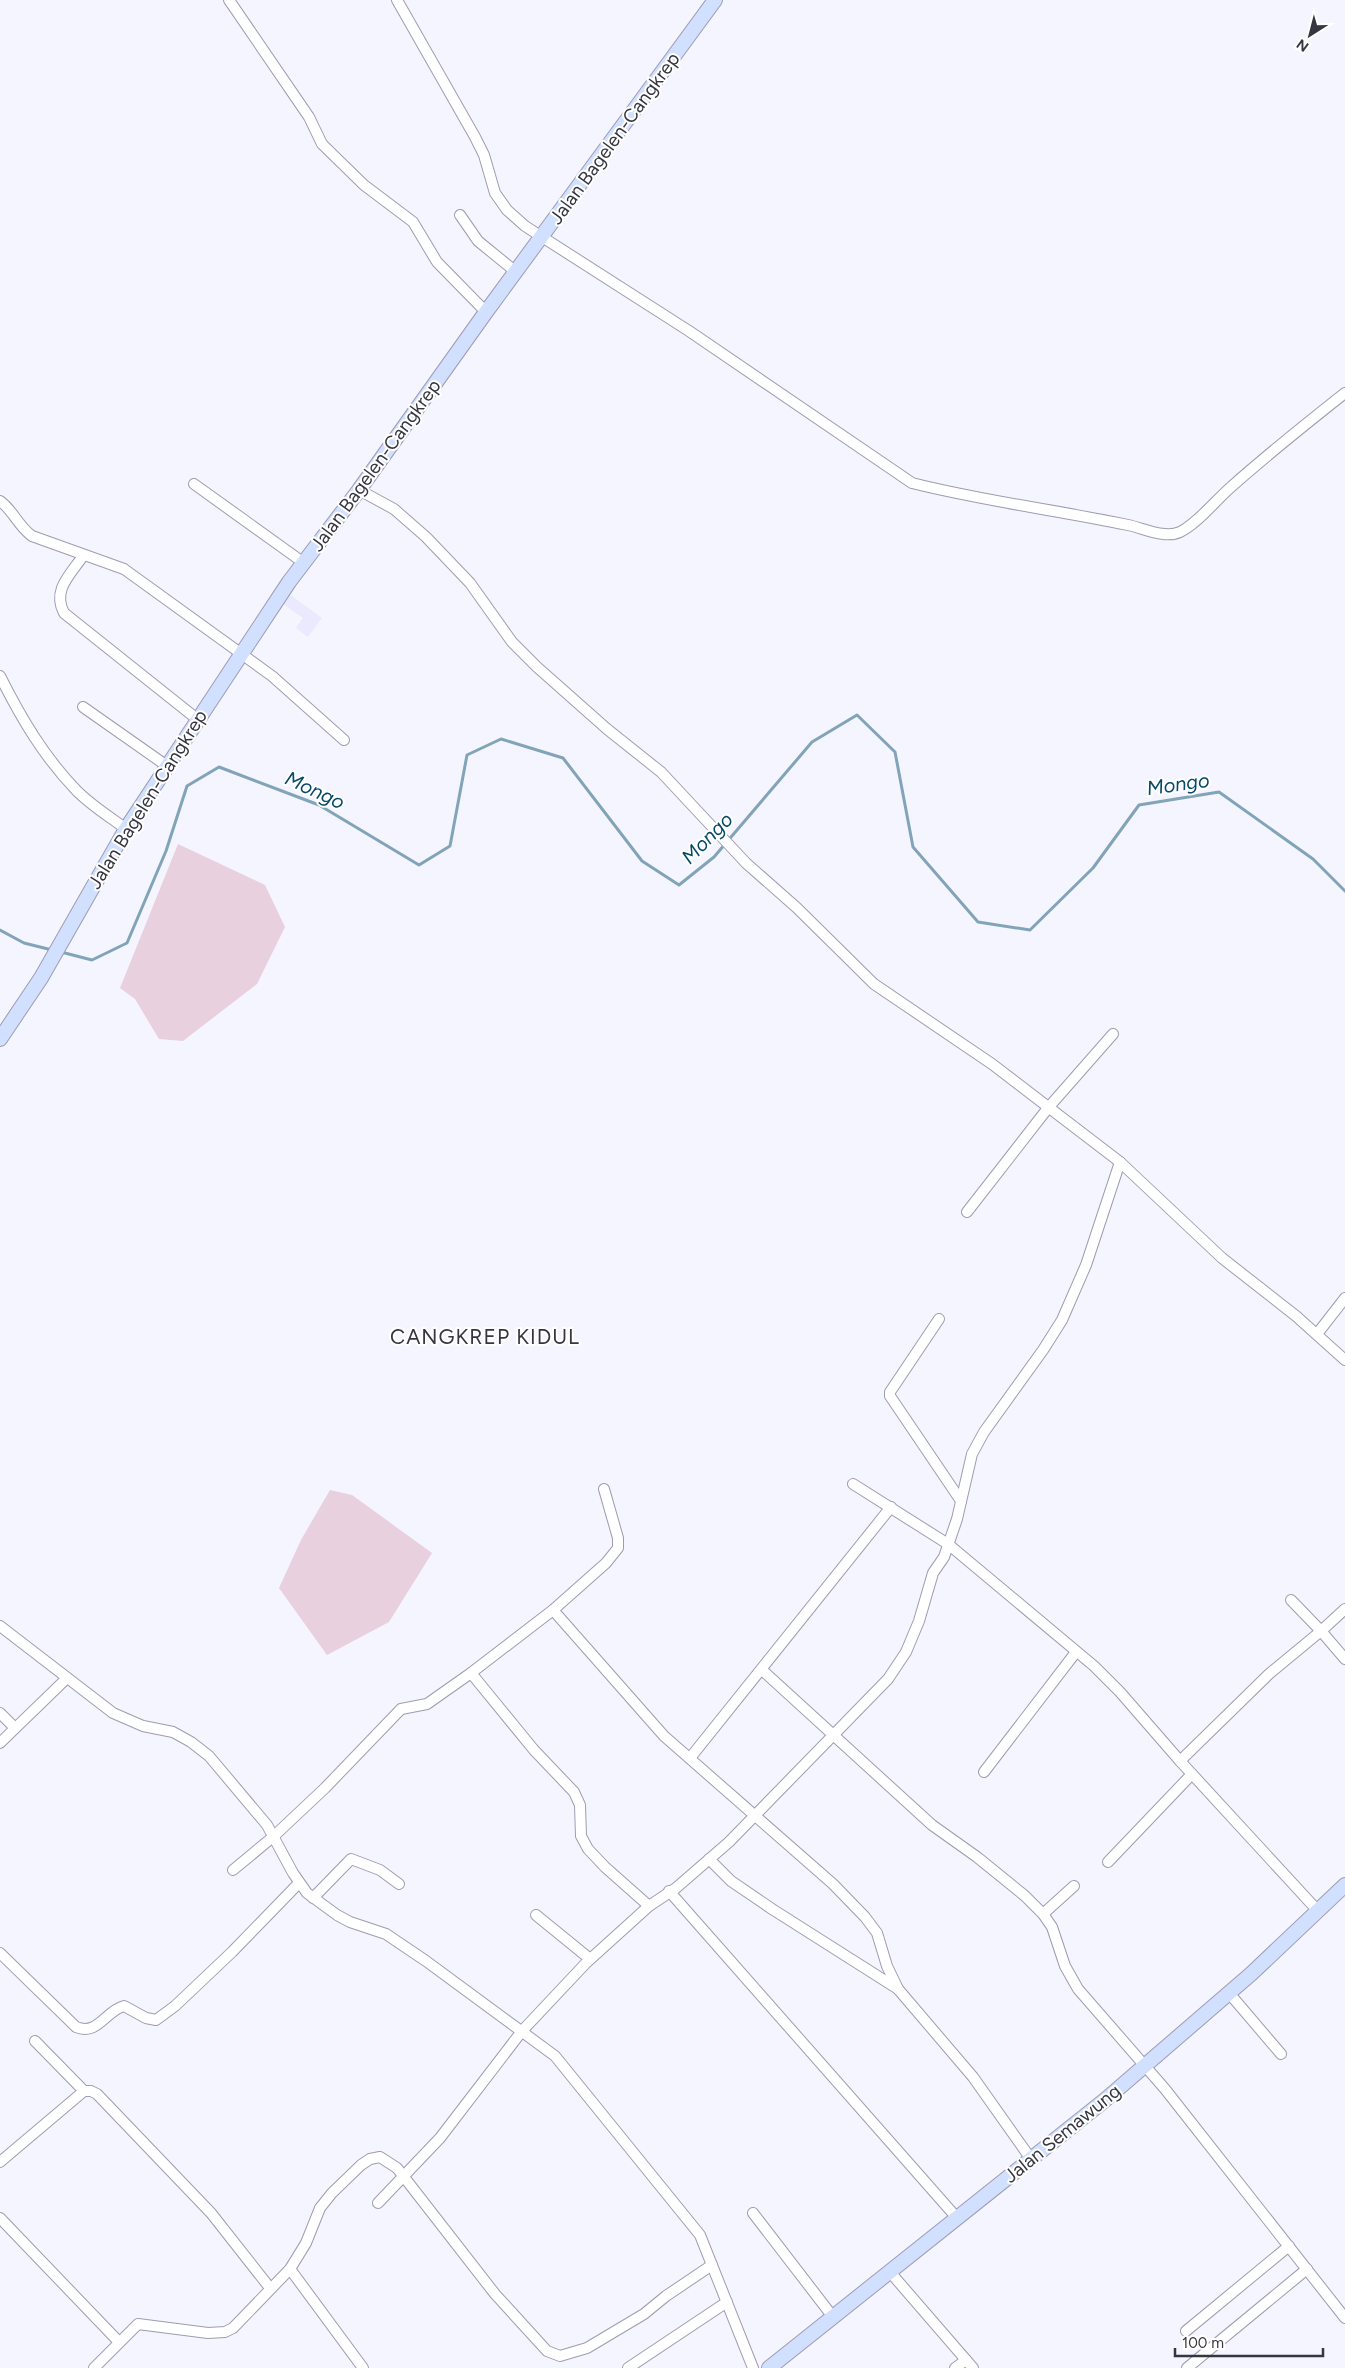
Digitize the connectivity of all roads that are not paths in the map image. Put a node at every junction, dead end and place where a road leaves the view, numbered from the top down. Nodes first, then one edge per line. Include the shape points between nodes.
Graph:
1 (229, 0) edge
2 (396, 0) edge
3 (715, 0) edge
4 (460, 215) dead end
5 (541, 237) junction
6 (516, 272) junction
7 (486, 312) junction
8 (1345, 392) edge
9 (194, 484) dead end
10 (359, 490) junction
11 (0, 500) edge
12 (83, 556) junction
13 (304, 563) junction
14 (241, 653) junction
15 (0, 676) edge
16 (83, 707) dead end
17 (197, 719) junction
18 (344, 740) dead end
19 (167, 766) junction
20 (126, 829) junction
21 (1113, 1034) dead end
22 (0, 1039) edge
23 (1048, 1108) junction
24 (1120, 1162) junction
25 (967, 1212) dead end
26 (1345, 1298) edge
27 (939, 1319) dead end
28 (1316, 1334) junction
29 (1345, 1360) edge
30 (853, 1484) dead end
31 (604, 1489) dead end
32 (961, 1501) junction
33 (891, 1507) junction
34 (948, 1544) junction
35 (1291, 1600) dead end
36 (1345, 1609) edge
37 (552, 1610) junction
38 (0, 1626) edge
39 (1321, 1631) junction
40 (1076, 1652) junction
41 (1345, 1658) edge
42 (762, 1670) junction
43 (471, 1672) junction
44 (67, 1678) junction
45 (0, 1713) edge
46 (14, 1727) junction
47 (833, 1736) junction
48 (0, 1743) edge
49 (690, 1758) junction
50 (1180, 1761) junction
51 (984, 1772) dead end
52 (1192, 1774) junction
53 (754, 1817) junction
54 (274, 1836) junction
55 (708, 1859) junction
56 (1108, 1862) dead end
57 (233, 1870) dead end
58 (299, 1883) junction
59 (399, 1884) dead end
60 (1074, 1886) dead end
61 (1345, 1886) edge
62 (669, 1891) junction
63 (313, 1898) junction
64 (649, 1906) junction
65 (1318, 1911) junction
66 (1043, 1914) junction
67 (536, 1915) dead end
68 (0, 1953) edge
69 (590, 1959) junction
70 (898, 1989) junction
71 (1229, 1993) junction
72 (522, 2031) junction
73 (35, 2041) dead end
74 (1281, 2054) dead end
75 (1144, 2066) junction
76 (84, 2092) junction
77 (13, 2151) junction
78 (0, 2152) edge
79 (1031, 2159) junction
80 (0, 2162) edge
81 (404, 2176) junction
82 (378, 2203) dead end
83 (753, 2213) dead end
84 (0, 2218) edge
85 (957, 2218) junction
86 (1290, 2246) junction
87 (712, 2265) junction
88 (290, 2269) junction
89 (1307, 2269) junction
90 (890, 2272) junction
91 (270, 2288) junction
92 (726, 2302) junction
93 (833, 2317) junction
94 (1345, 2318) edge
95 (1186, 2331) dead end
96 (119, 2342) junction
97 (969, 2364) edge
98 (774, 2366) edge
99 (94, 2368) edge
100 (363, 2368) edge
101 (628, 2368) edge
102 (753, 2368) edge
103 (955, 2368) edge
104 (1187, 2368) edge

1 - 7 street via 309,117 322,144 364,185 413,222 437,262
2 - 5 street via 475,137 500,202
3 - 5 main road, Jalan Bagelen-Cangkrep
4 - 6 street via 478,241
5 - 6 main road, Jalan Bagelen-Cangkrep
5 - 8 street via 689,331 912,483 1162,534 1178,533 1191,525 1231,486
6 - 7 main road, Jalan Bagelen-Cangkrep
7 - 10 main road, Jalan Bagelen-Cangkrep
9 - 13 street
10 - 13 main road, Jalan Bagelen-Cangkrep
10 - 23 street via 394,509 426,537 470,583 512,642 537,667 661,772 746,863 874,984 992,1064
11 - 12 street via 22,529 32,536
12 - 14 street via 124,569
12 - 17 street via 60,591 59,603 64,613
13 - 14 main road, Jalan Bagelen-Cangkrep
14 - 17 main road, Jalan Bagelen-Cangkrep
14 - 18 street
15 - 20 street via 23,721 51,762 89,802
16 - 19 street
17 - 19 main road, Jalan Bagelen-Cangkrep
19 - 20 main road, Jalan Bagelen-Cangkrep
20 - 22 main road, Jalan Bagelen-Cangkrep via 41,978
21 - 23 street
23 - 24 street
23 - 25 street
24 - 28 street via 1222,1258
24 - 32 street via 1086,1265 1062,1320 978,1441
26 - 28 street
27 - 32 street via 890,1396
28 - 29 street
30 - 33 street
31 - 37 street via 618,1548 606,1564
32 - 34 street
33 - 34 street
33 - 42 street
34 - 40 street
34 - 47 street via 934,1573 906,1652 888,1679
35 - 39 street
36 - 39 street
37 - 43 street
37 - 49 street via 664,1736
38 - 44 street
39 - 41 street
39 - 50 street via 1269,1674
40 - 50 street via 1120,1692
40 - 51 street
42 - 47 street
42 - 49 street
43 - 54 street via 427,1704 400,1709
43 - 64 street via 534,1750 574,1792 580,1805 581,1836 588,1849
44 - 46 street
44 - 54 street via 113,1713 143,1726 173,1732 191,1742 209,1756
45 - 46 street
46 - 48 street
47 - 53 street
47 - 66 street via 932,1825 984,1862
49 - 53 street
50 - 52 street
52 - 56 street
52 - 65 street
53 - 55 street
53 - 70 street via 833,1884 865,1917 877,1933
54 - 57 street
54 - 58 street
55 - 62 street
55 - 70 street via 732,1881 772,1909
58 - 63 street
58 - 68 street via 175,2006 156,2020 124,2006 93,2028 82,2030
59 - 63 street via 380,1870 351,1858
60 - 66 street
61 - 65 main road, Jalan Semawung
62 - 64 street
62 - 85 street
63 - 72 street via 350,1922 386,1934
64 - 69 street
65 - 71 main road, Jalan Semawung
66 - 75 street via 1052,1927 1064,1966 1073,1982
67 - 69 street
69 - 72 street
70 - 79 street via 973,2077
71 - 74 street
71 - 75 main road, Jalan Semawung
72 - 81 street via 440,2138
72 - 87 street via 555,2056 621,2135 700,2235
73 - 76 street
75 - 79 main road, Jalan Semawung
75 - 86 street
76 - 77 street
76 - 91 street via 97,2094 211,2213
77 - 78 street
77 - 80 street
79 - 85 main road, Jalan Semawung
81 - 82 street
81 - 87 street via 495,2294 554,2355 587,2348 624,2328
81 - 88 street via 380,2157 361,2165 320,2208 306,2243
83 - 93 street
84 - 96 street
85 - 90 main road, Jalan Semawung
86 - 89 street
86 - 95 street
87 - 92 street
88 - 91 street
88 - 100 street
89 - 94 street
89 - 104 street
90 - 93 main road, Jalan Semawung
90 - 97 street
91 - 96 street via 238,2325 225,2332 208,2333 138,2324
92 - 101 street
92 - 102 street
93 - 98 main road, Jalan Semawung
96 - 99 street
97 - 103 street

